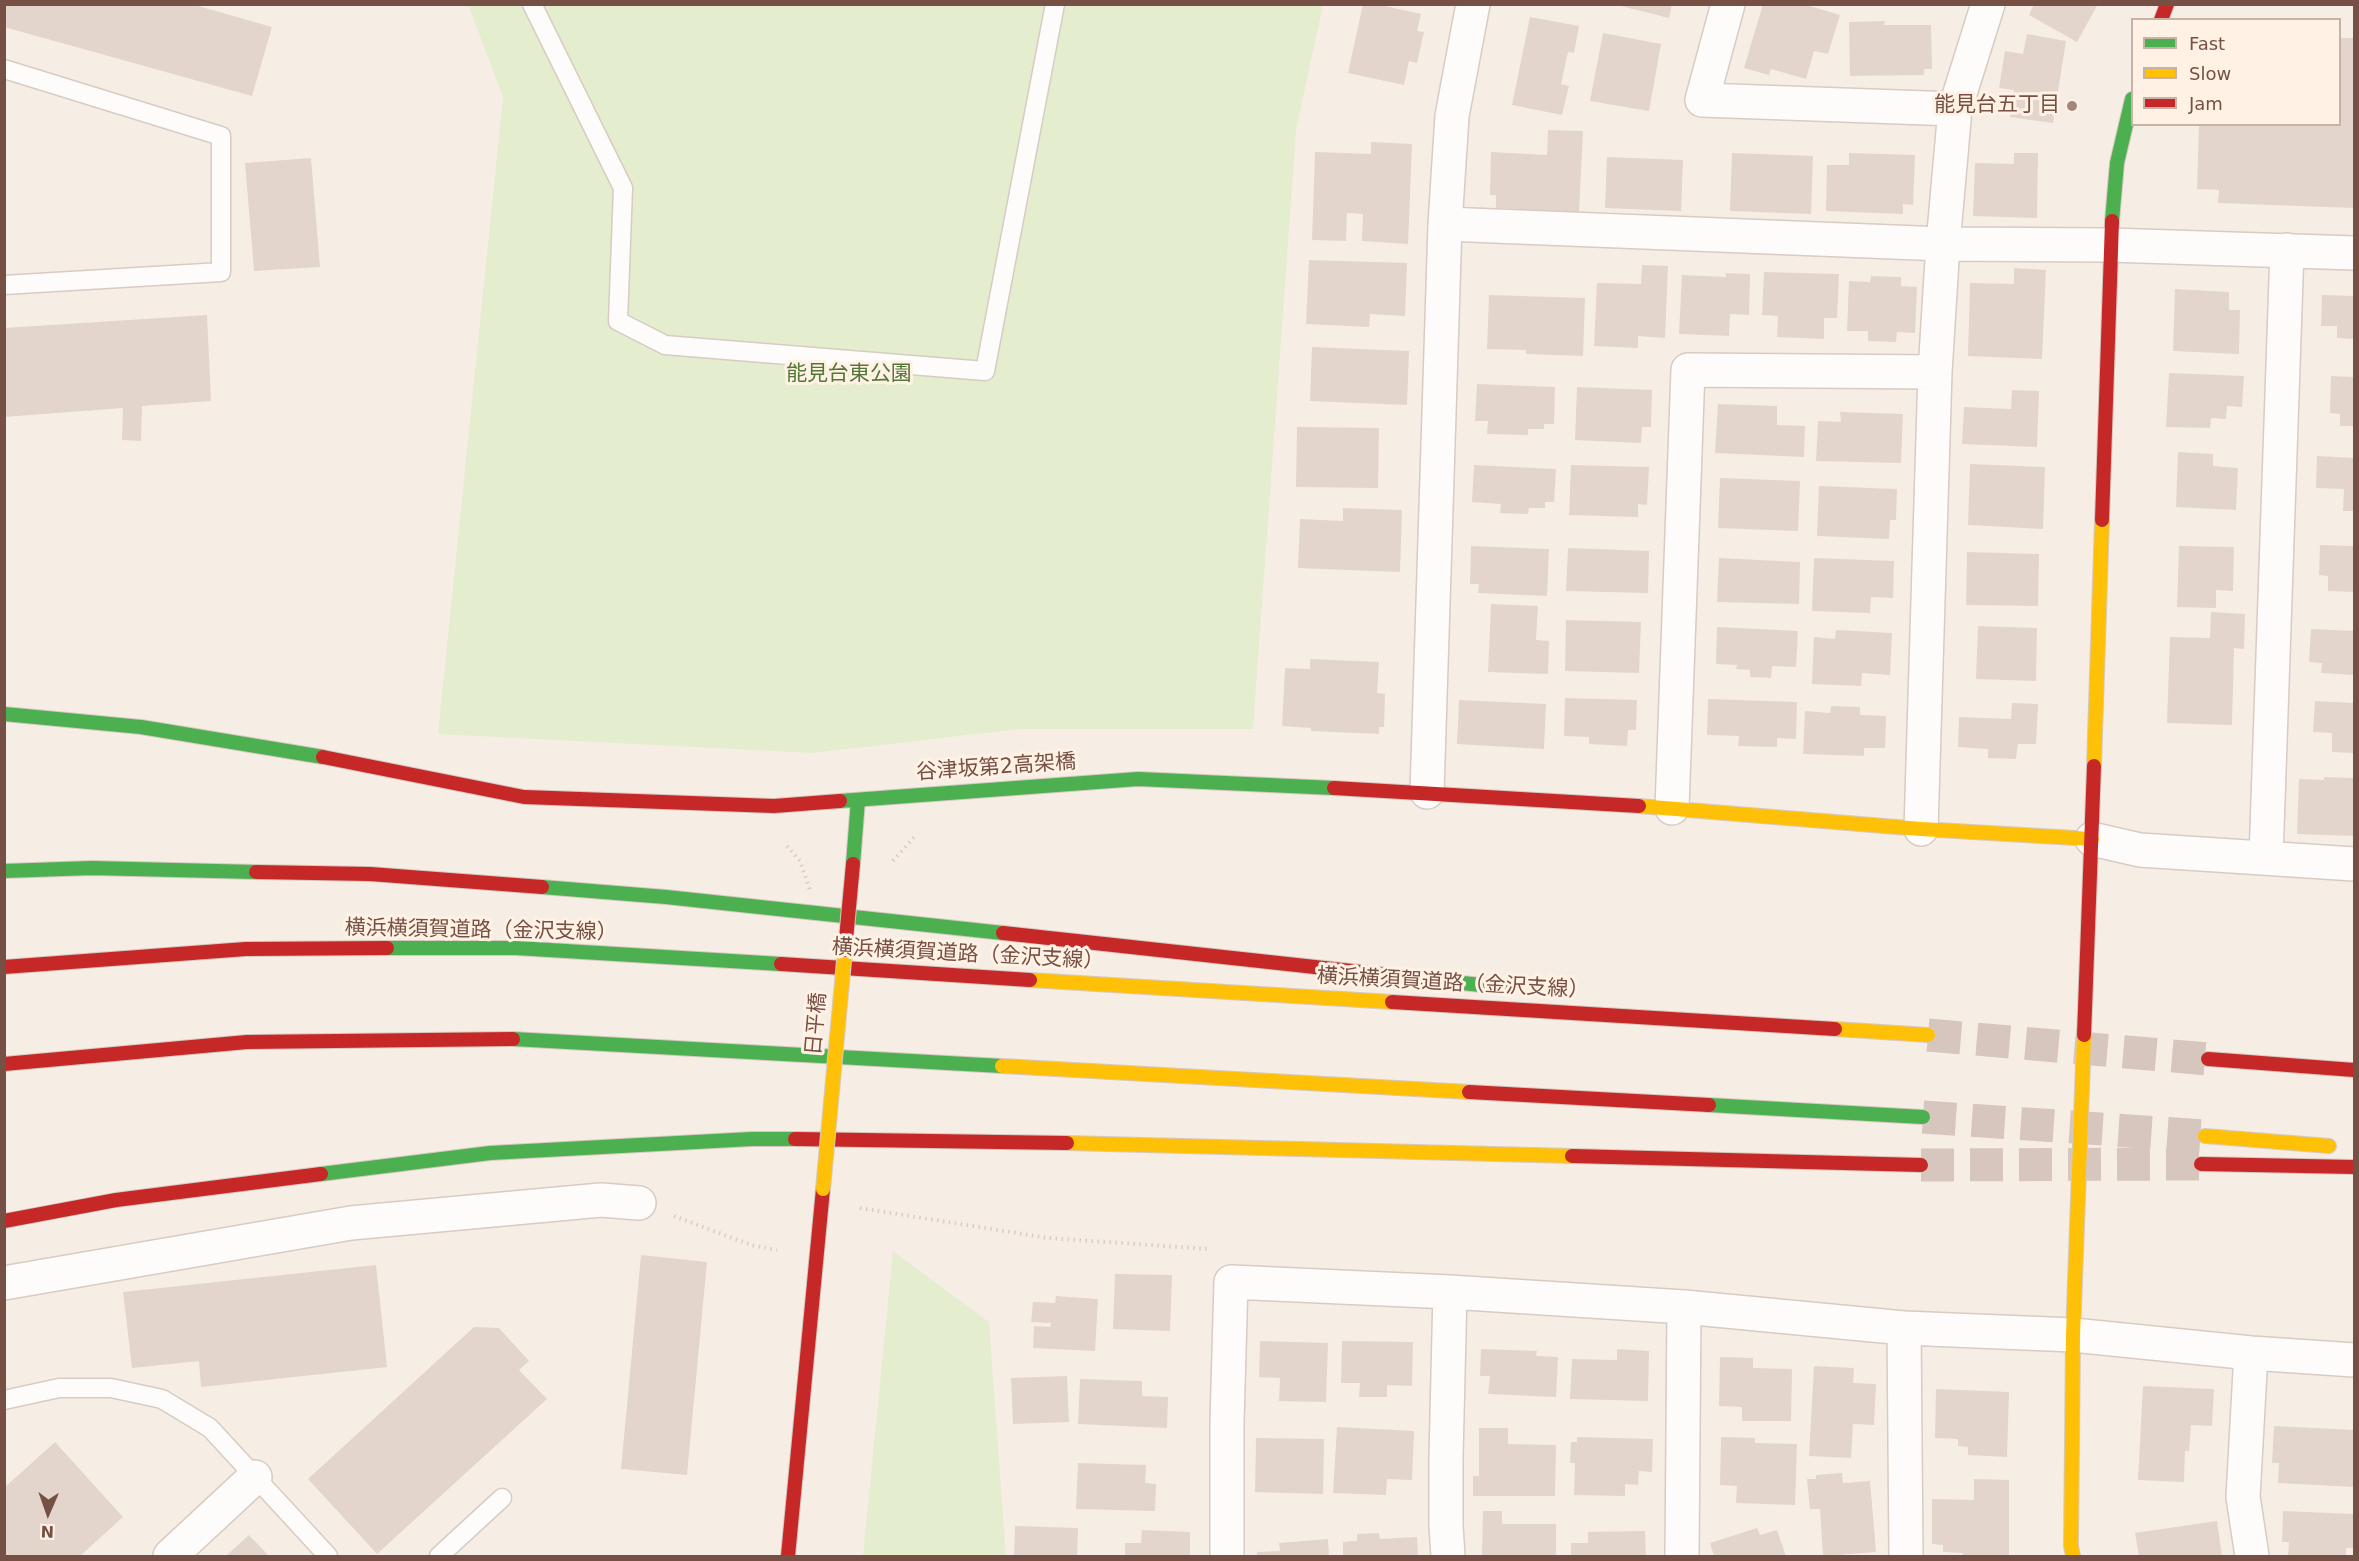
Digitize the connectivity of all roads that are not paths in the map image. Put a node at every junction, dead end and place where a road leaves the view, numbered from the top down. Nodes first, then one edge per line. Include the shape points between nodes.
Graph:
1 (532, 4) edge
2 (1055, 4) edge
3 (1473, 4) edge
4 (1728, 4) edge
5 (1988, 4) edge
6 (4, 69) edge
7 (2131, 107) edge
8 (1955, 109) junction
9 (1445, 224) junction
10 (1943, 244) junction
11 (2110, 245) junction
12 (2288, 250) junction
13 (2355, 253) edge
14 (4, 285) edge
15 (1935, 372) junction
16 (4, 714) edge
17 (1427, 792) junction
18 (858, 800) junction
19 (1672, 808) junction
20 (1921, 829) junction
21 (2092, 839) junction
22 (2266, 858) junction
23 (2355, 864) edge
24 (4, 871) edge
25 (4, 967) edge
26 (1526, 990) dead end
27 (1631, 1003) dead end
28 (1865, 1030) junction
29 (1928, 1035) tunnel mouth
30 (2208, 1059) tunnel mouth
31 (4, 1064) edge
32 (2355, 1070) edge
33 (1923, 1117) tunnel mouth
34 (2205, 1136) tunnel mouth
35 (2343, 1148) dead end
36 (2201, 1164) tunnel mouth
37 (1921, 1165) tunnel mouth
38 (2355, 1167) edge
39 (639, 1203) road end
40 (4, 1221) edge
41 (4, 1283) edge
42 (1450, 1292) junction
43 (1684, 1307) junction
44 (1904, 1328) junction
45 (2073, 1335) junction
46 (2251, 1353) junction
47 (2355, 1360) edge
48 (4, 1400) edge
49 (255, 1477) junction
50 (502, 1498) dead end
51 (170, 1557) edge
52 (328, 1557) edge
53 (439, 1557) edge
54 (788, 1557) edge
55 (1227, 1557) edge
56 (1448, 1557) edge
57 (1682, 1557) edge
58 (1906, 1557) edge
59 (2073, 1557) edge
60 (2252, 1557) edge

1 - 2 lane via 623,188 618,321 665,345 985,371
3 - 9 street via 1452,116
4 - 8 street via 1702,100
5 - 8 street
6 - 14 lane via 221,136 222,272
7 - 11 main road via 2117,163
8 - 10 street
9 - 10 street
9 - 17 street
10 - 11 street
10 - 15 street
11 - 12 street
11 - 21 main road
12 - 13 street
12 - 22 street
15 - 19 street via 1688,370
15 - 20 street
16 - 18 main road, 谷津坂第2高架橋 via 141,727 281,749 524,797 774,806
17 - 18 main road, 谷津坂第2高架橋 via 1138,779
17 - 19 main road, 谷津坂第2高架橋
18 - 54 main road, 日平橋, bridge
19 - 20 main road, 谷津坂第2高架橋
20 - 21 main road, 谷津坂第2高架橋
21 - 22 street via 2140,850
21 - 45 main road
22 - 23 street
24 - 26 main road via 92,868 370,874 666,897
25 - 28 main road, 横浜横須賀道路（金沢支線） via 246,950 516,948
27 - 28 main road
28 - 29 main road, 横浜横須賀道路（金沢支線）
30 - 32 main road
31 - 33 main road via 247,1042 526,1039
34 - 35 main road
36 - 38 main road
37 - 40 main road via 1036,1142 752,1139 490,1153 116,1200
39 - 41 street via 601,1200 351,1223
42 - 43 street
42 - 55 street via 1231,1282
42 - 56 street
43 - 44 street
43 - 57 street
44 - 45 street
44 - 58 street
45 - 46 street
45 - 59 main road
46 - 47 street
46 - 60 street via 2243,1497
48 - 49 lane via 59,1388 111,1388 162,1399 210,1428
49 - 51 street
49 - 52 lane
50 - 53 lane

